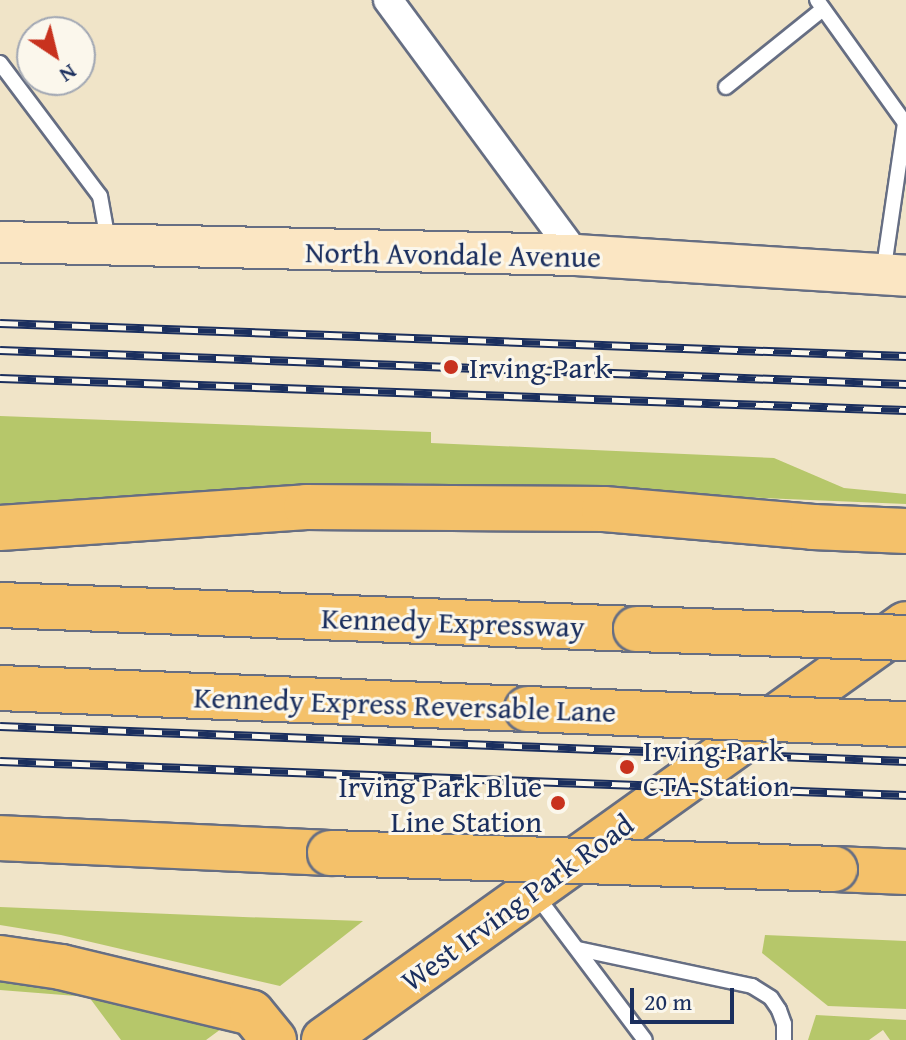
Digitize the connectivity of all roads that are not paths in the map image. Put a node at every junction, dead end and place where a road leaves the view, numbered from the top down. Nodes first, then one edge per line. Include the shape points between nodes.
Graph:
1 (388, 0) edge
2 (820, 5) edge
3 (0, 63) edge
4 (726, 87) dead end
5 (0, 242) edge
6 (109, 247) junction
7 (576, 255) junction
8 (894, 275) edge
9 (0, 528) edge
10 (906, 531) edge
11 (0, 605) edge
12 (906, 624) edge
13 (906, 638) edge
14 (0, 688) edge
15 (906, 724) edge
16 (0, 838) edge
17 (906, 872) edge
18 (533, 891) junction
19 (578, 949) junction
20 (0, 958) edge
21 (274, 1040) edge
22 (324, 1040) edge
23 (645, 1040) edge
24 (784, 1040) edge

1 - 7 street
2 - 4 lane
2 - 8 lane via 905,123
3 - 6 lane via 100,196
5 - 6 street, North Avondale Avenue
6 - 7 street, North Avondale Avenue
7 - 8 street, North Avondale Avenue
9 - 10 main road via 322,507 604,509
11 - 13 main road, Kennedy Expressway, bridge
12 - 18 main road, West Irving Park Road
14 - 15 main road, Kennedy Express Reversable Lane, bridge
16 - 17 main road, bridge
18 - 19 lane
18 - 22 main road, West Irving Park Road
19 - 23 lane
19 - 24 lane via 752,986 779,1010
20 - 21 main road via 61,967 252,1013

